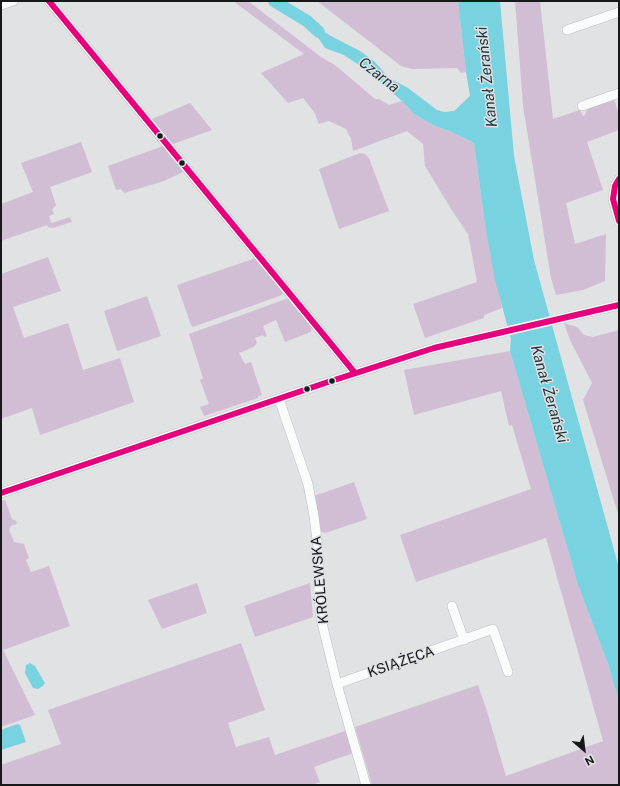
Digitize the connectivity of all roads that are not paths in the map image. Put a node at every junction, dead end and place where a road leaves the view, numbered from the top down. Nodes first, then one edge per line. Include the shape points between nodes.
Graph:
1 (13, 1) edge
2 (49, 1) edge
3 (1, 5) edge
4 (619, 12) edge
5 (567, 30) dead end
6 (619, 93) edge
7 (582, 106) dead end
8 (619, 179) edge
9 (619, 221) edge
10 (619, 305) edge
11 (355, 373) junction
12 (279, 398) junction
13 (1, 493) edge
14 (452, 606) dead end
15 (464, 640) junction
16 (508, 672) dead end
17 (337, 684) junction
18 (366, 785) edge

1 - 3 street
2 - 11 street
4 - 5 street
6 - 7 street
8 - 9 street via 613,199
10 - 11 street via 434,348
11 - 12 street
12 - 13 street
12 - 17 street, KRÓLEWSKA via 308,484 318,548 320,613
14 - 15 street
15 - 16 street, KSIĄŻĘCA via 493,629
15 - 17 street, KSIĄŻĘCA
17 - 18 street, KRÓLEWSKA

